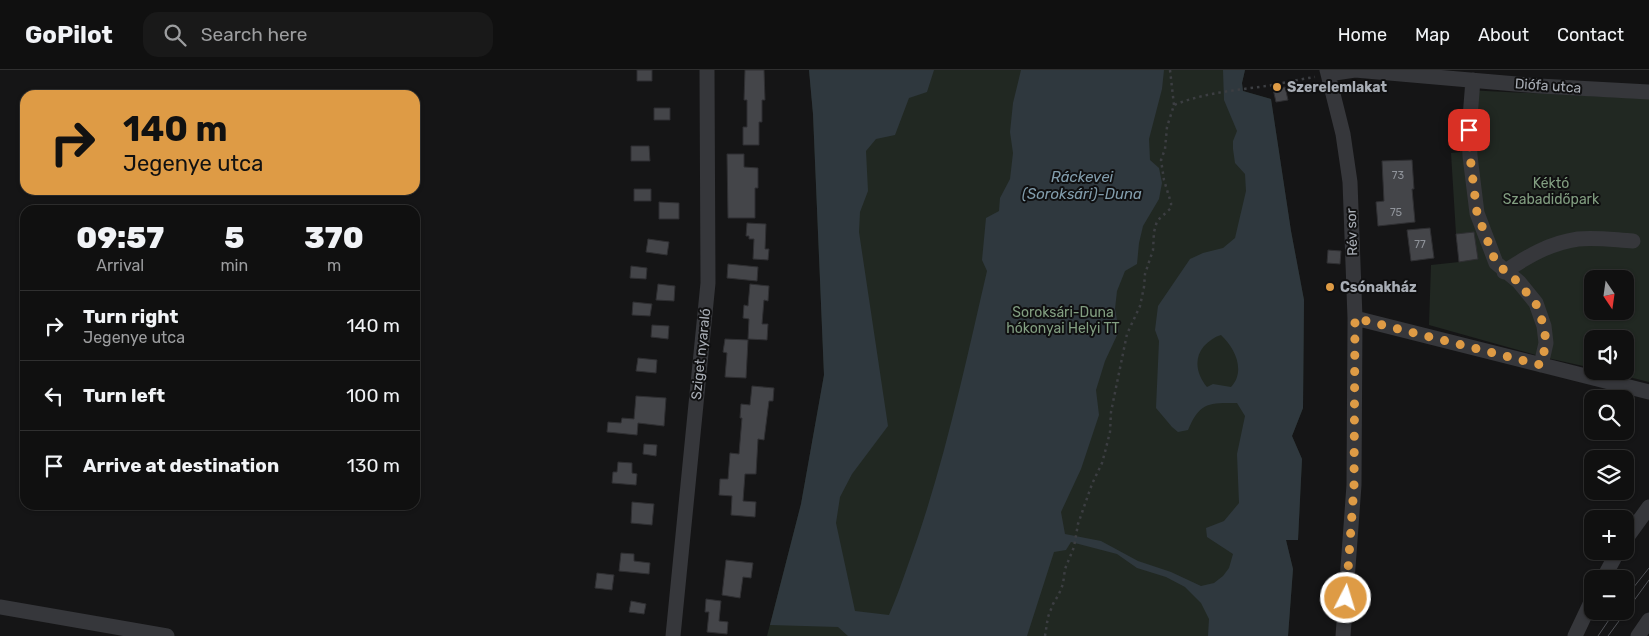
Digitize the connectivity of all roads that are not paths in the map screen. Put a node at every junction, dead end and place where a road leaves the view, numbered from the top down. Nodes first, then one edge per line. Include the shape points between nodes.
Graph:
1 (707, 70) edge
2 (1328, 72) edge
3 (1430, 73) edge
4 (1473, 80) junction
5 (1649, 92) edge
6 (1633, 241) dead end
7 (1504, 272) junction
8 (1355, 318) junction
9 (1541, 365) junction
10 (1649, 392) edge
11 (1649, 507) edge
12 (1634, 528) edge
13 (0, 607) edge
14 (1584, 617) edge
15 (1649, 620) edge
16 (167, 636) edge
17 (674, 636) edge
18 (1343, 636) edge
19 (1575, 636) edge
20 (1638, 636) edge

1 - 17 street, Sziget nyaraló via 708,283
2 - 3 street, Diófa utca
2 - 8 street, Rév sor via 1343,134 1350,182
3 - 4 street, Diófa utca
4 - 5 street, Diófa utca
4 - 7 street via 1469,139 1477,213 1493,258
6 - 7 street via 1580,239 1554,244
7 - 9 street via 1518,282 1536,304 1546,343
8 - 9 street
8 - 18 street, Rév sor via 1354,486
9 - 10 street
11 - 12 street
13 - 16 street
14 - 19 street
15 - 20 street

